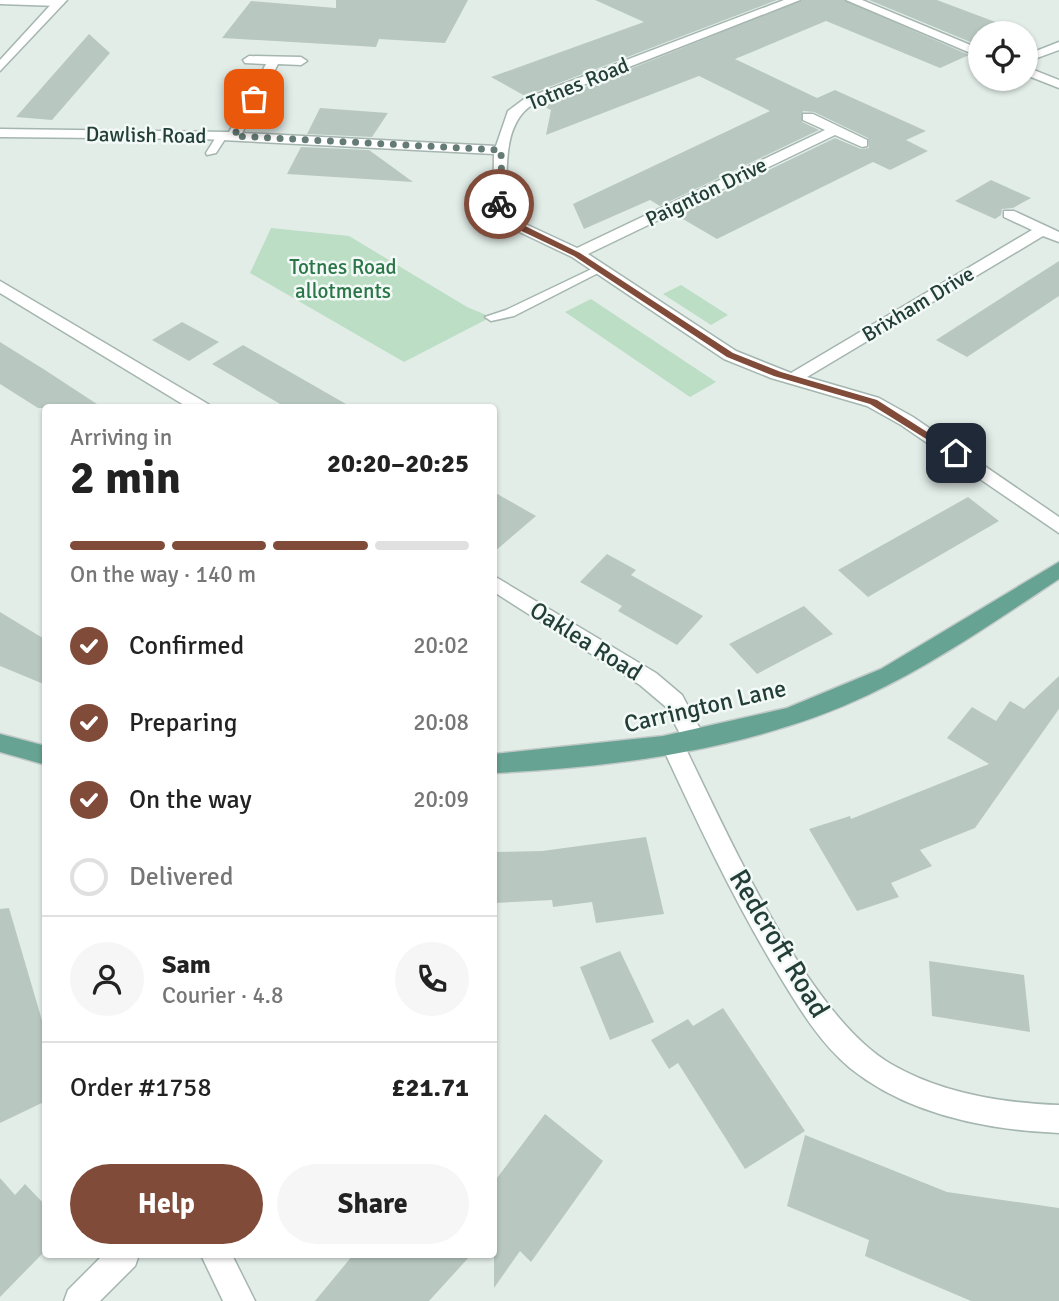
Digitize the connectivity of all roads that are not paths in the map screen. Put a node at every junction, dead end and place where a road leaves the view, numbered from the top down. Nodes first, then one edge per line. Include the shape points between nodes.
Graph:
1 (794, 0) edge
2 (852, 0) edge
3 (0, 1) edge
4 (60, 1) edge
5 (1059, 46) edge
6 (968, 48) edge
7 (1038, 54) edge
8 (249, 60) dead end
9 (274, 61) junction
10 (301, 61) dead end
11 (0, 67) edge
12 (1038, 76) edge
13 (1059, 84) edge
14 (808, 117) dead end
15 (835, 130) junction
16 (0, 133) edge
17 (228, 136) junction
18 (862, 143) dead end
19 (501, 150) junction
20 (211, 153) dead end
21 (1009, 214) dead end
22 (1043, 230) junction
23 (1059, 238) edge
24 (577, 254) junction
25 (598, 269) junction
26 (0, 286) edge
27 (491, 317) dead end
28 (794, 377) junction
29 (195, 404) edge
30 (1059, 526) edge
31 (1059, 569) edge
32 (497, 585) edge
33 (683, 742) junction
34 (0, 743) edge
35 (42, 755) edge
36 (497, 764) edge
37 (1059, 1119) edge
38 (121, 1258) edge
39 (218, 1258) edge
40 (79, 1301) edge
41 (240, 1301) edge

1 - 19 street, Totnes Road via 528,102 514,111
2 - 6 street
3 - 4 street
4 - 11 street
5 - 7 street
8 - 9 street
9 - 10 street
9 - 17 street
12 - 13 street
14 - 15 street
15 - 18 street
15 - 24 street, Paignton Drive
16 - 17 street, Dawlish Road
17 - 19 street, Dawlish Road
17 - 20 lane
19 - 24 street, Totnes Road via 502,197 498,205 505,217
21 - 22 street
22 - 23 street
22 - 28 street, Brixham Drive
24 - 25 street, Totnes Road
25 - 27 lane via 510,313
25 - 28 street, Totnes Road via 730,355
26 - 29 street
28 - 30 street, Totnes Road via 855,395 896,414
31 - 33 main road, Carrington Lane via 898,670 829,702 756,727
32 - 33 street, Oaklea Road via 674,701
33 - 36 main road, Carrington Lane via 620,753
33 - 37 street, Redcroft Road via 757,915 805,994 859,1057 884,1075 937,1099 1031,1119
34 - 35 main road
38 - 40 street
39 - 41 street

